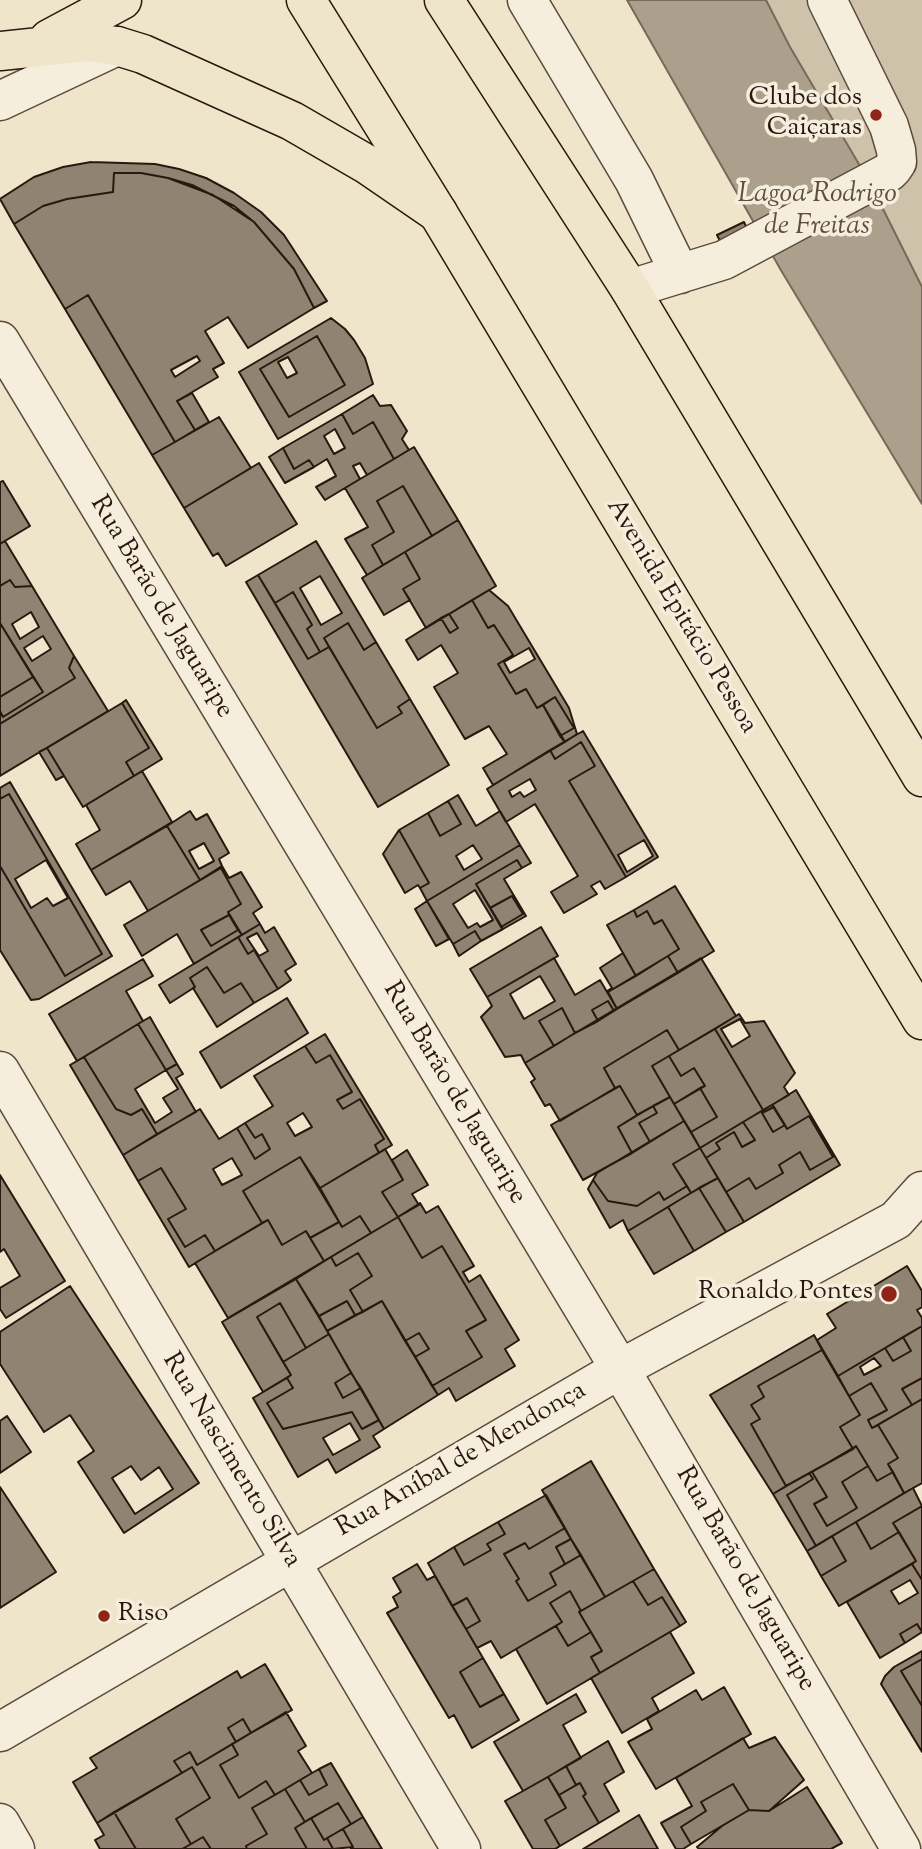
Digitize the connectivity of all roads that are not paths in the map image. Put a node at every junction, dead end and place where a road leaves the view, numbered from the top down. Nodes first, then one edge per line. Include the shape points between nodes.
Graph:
1 (122, 0) edge
2 (306, 0) edge
3 (444, 0) edge
4 (527, 0) edge
5 (827, 0) edge
6 (117, 46) junction
7 (17, 49) edge
8 (0, 101) edge
9 (903, 170) edge
10 (438, 213) junction
11 (680, 274) junction
12 (630, 289) junction
13 (0, 341) edge
14 (922, 777) edge
15 (922, 1020) edge
16 (0, 1071) edge
17 (922, 1192) edge
18 (620, 1369) junction
19 (290, 1563) junction
20 (0, 1732) edge
21 (0, 1823) edge
22 (15, 1849) edge
23 (461, 1849) edge
24 (901, 1849) edge

1 - 7 main road, Avenida Epitácio Pessoa
2 - 10 main road, Avenida Epitácio Pessoa
3 - 12 main road
4 - 11 street via 634,180
5 - 9 street via 889,126
6 - 7 main road, Avenida Epitácio Pessoa via 87,42
6 - 8 street
6 - 10 main road, Avenida Epitácio Pessoa via 292,121
9 - 11 street via 724,260
10 - 15 main road, Avenida Epitácio Pessoa
11 - 12 street
12 - 14 main road
13 - 18 street, Rua Barão de Jaguaripe
16 - 19 street, Rua Nascimento Silva
17 - 18 street, Rua Aníbal de Mendonça via 896,1220
18 - 19 street, Rua Aníbal de Mendonça
18 - 24 street, Rua Barão de Jaguaripe
19 - 20 street, Rua Aníbal de Mendonça
19 - 23 street, Rua Nascimento Silva
21 - 22 street

